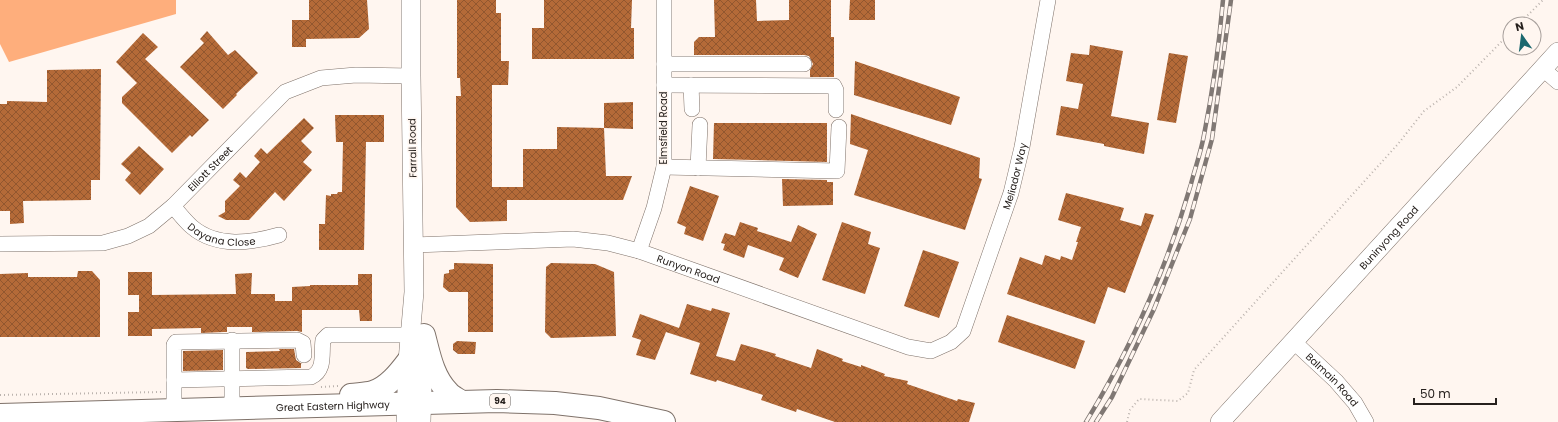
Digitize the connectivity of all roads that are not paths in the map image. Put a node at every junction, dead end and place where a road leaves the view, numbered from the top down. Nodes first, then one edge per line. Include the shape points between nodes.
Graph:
1 (411, 0) edge
2 (664, 0) edge
3 (1048, 0) edge
4 (1558, 52) edge
5 (664, 64) junction
6 (804, 64) dead end
7 (1543, 69) junction
8 (411, 76) junction
9 (1558, 82) edge
10 (664, 85) junction
11 (691, 85) junction
12 (692, 109) dead end
13 (836, 110) dead end
14 (700, 125) dead end
15 (839, 127) dead end
16 (664, 167) junction
17 (698, 168) junction
18 (173, 206) junction
19 (279, 234) dead end
20 (0, 244) edge
21 (414, 245) junction
22 (639, 251) junction
23 (417, 335) junction
24 (232, 340) junction
25 (1293, 341) junction
26 (951, 342) joint
27 (408, 361) junction
28 (307, 371) junction
29 (232, 379) junction
30 (174, 380) junction
31 (460, 401) junction
32 (297, 405) junction
33 (232, 409) junction
34 (174, 411) junction
35 (414, 412) edge
36 (0, 415) edge
37 (664, 422) edge
38 (1220, 422) edge
39 (1366, 422) edge

1 - 8 main road, Farrall Road
2 - 5 street, Elmsfield Road
3 - 26 street, Meliador Way via 1022,147 1011,193 963,331
4 - 7 main road, Buninyong Road
5 - 6 street
5 - 10 street, Elmsfield Road
7 - 9 street
7 - 25 main road, Buninyong Road
8 - 18 street, Elliott Street via 356,75 321,78 285,92
8 - 21 main road, Farrall Road
10 - 11 street
10 - 16 street, Elmsfield Road
11 - 12 street
11 - 13 street via 834,86
14 - 17 street
15 - 17 street via 837,171
16 - 17 street
16 - 22 street, Elmsfield Road via 654,208
18 - 19 street, Dayana Close via 193,228 213,239 234,242 257,241
18 - 20 street, Elliott Street via 149,226 128,236 103,243
21 - 22 street, Runyon Road via 572,239 608,243
21 - 23 main road, Farrall Road
22 - 26 street, Runyon Road via 908,347 931,351
23 - 27 main road, Farrall Road
23 - 28 street via 328,335 323,340 320,370 314,376
23 - 31 highway via 439,379 448,392
23 - 35 main road, Farrall Road
24 - 28 street via 297,340 303,343
24 - 29 street
24 - 30 street via 175,343
25 - 38 main road, Buninyong Road
25 - 39 street, Balmain Road via 1340,386 1355,403
27 - 32 highway via 387,384 373,392
27 - 35 main road, Farrall Road
28 - 29 street
29 - 30 street
29 - 33 street
30 - 34 street
31 - 35 highway, Great Eastern Highway / 94
31 - 37 highway, Great Eastern Highway / 94 via 555,403 599,408
32 - 33 highway, Great Eastern Highway / 94
32 - 35 highway, Great Eastern Highway / 94
33 - 34 highway, Great Eastern Highway / 94
34 - 36 highway, Great Eastern Highway / 94

